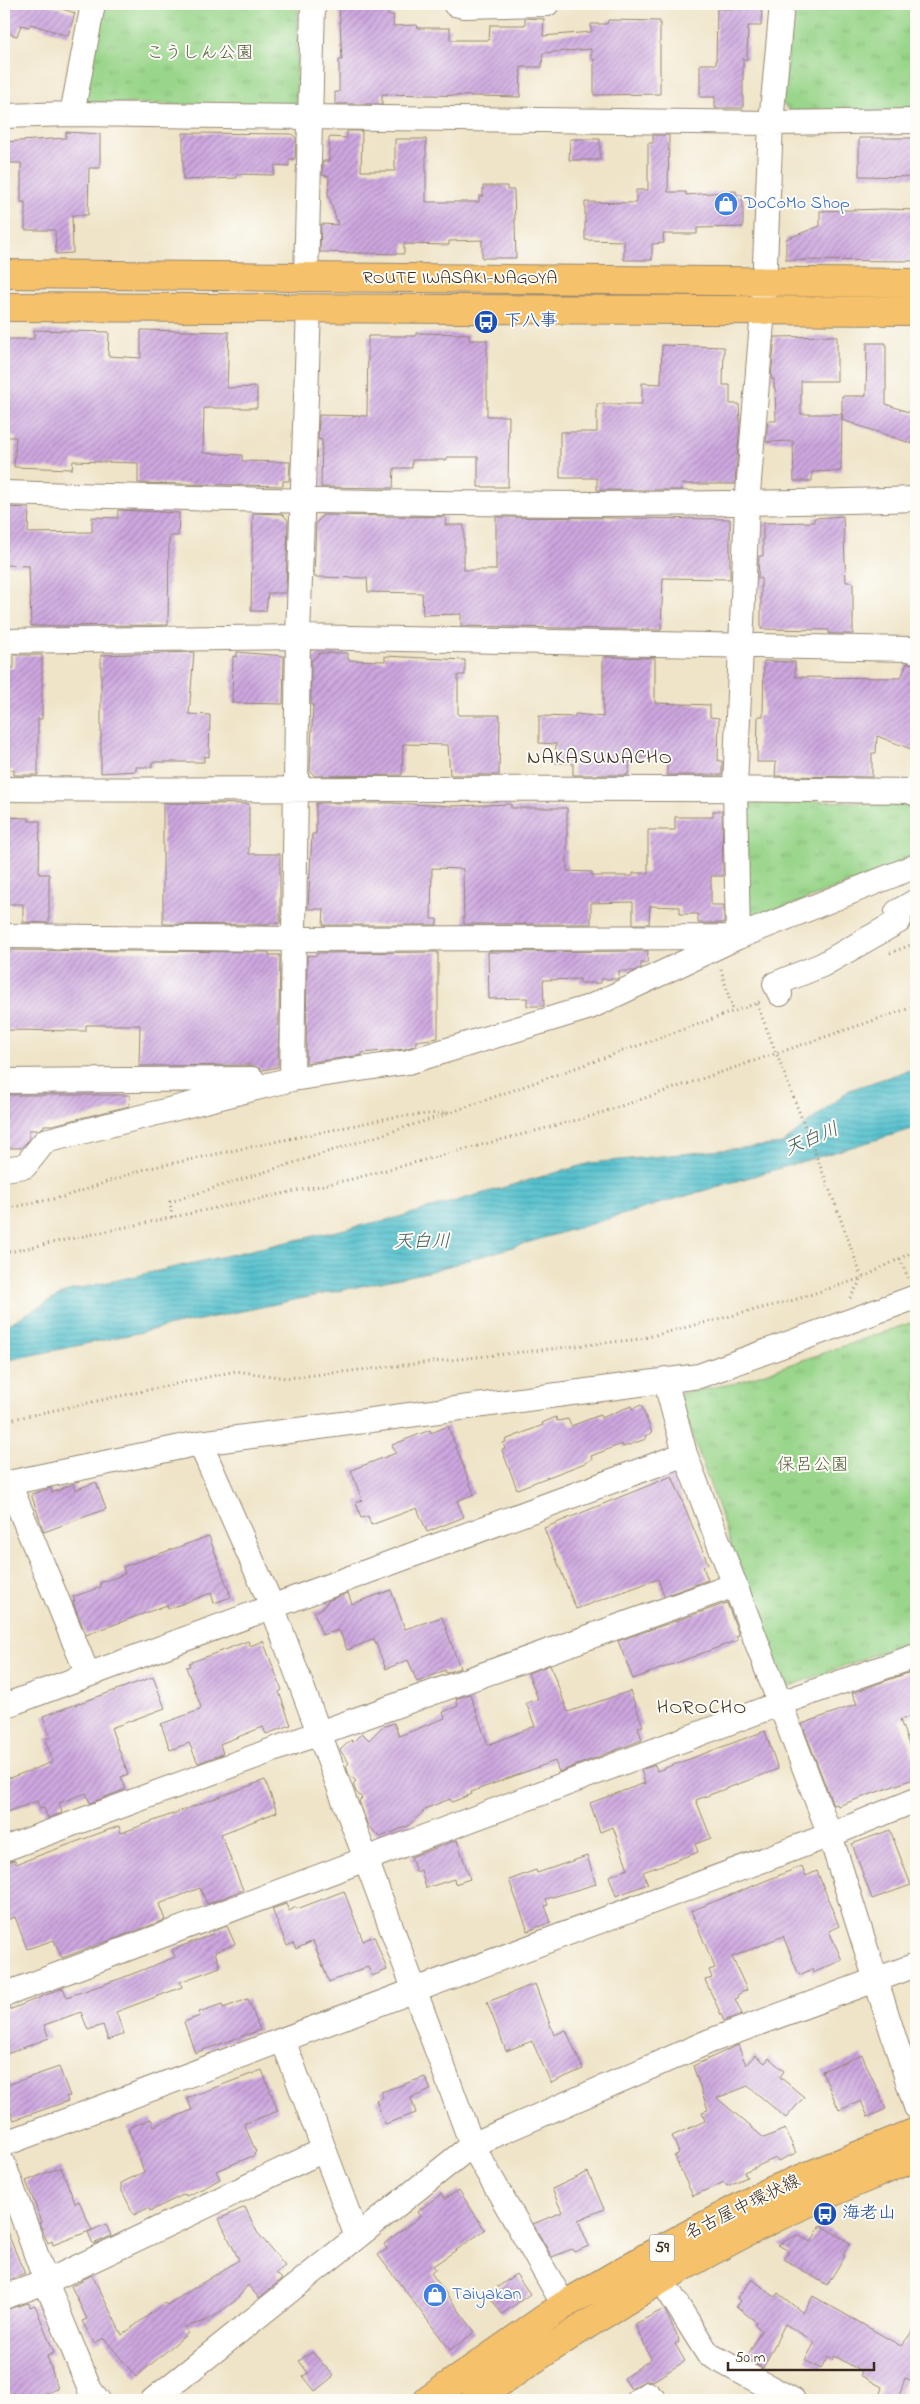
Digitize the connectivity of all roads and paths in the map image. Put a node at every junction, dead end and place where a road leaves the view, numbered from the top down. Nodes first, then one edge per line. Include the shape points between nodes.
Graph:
1 (93, 4) edge
2 (313, 4) edge
3 (461, 4) edge
4 (547, 4) edge
5 (782, 4) edge
6 (72, 114) junction
7 (4, 116) edge
8 (309, 118) junction
9 (916, 122) edge
10 (771, 123) junction
11 (4, 274) edge
12 (306, 278) junction
13 (762, 280) junction
14 (916, 283) edge
15 (4, 307) edge
16 (308, 307) junction
17 (763, 310) junction
18 (916, 311) edge
19 (4, 493) edge
20 (916, 499) edge
21 (302, 502) junction
22 (747, 505) junction
23 (298, 637) junction
24 (4, 641) edge
25 (741, 646) junction
26 (916, 651) edge
27 (735, 788) junction
28 (4, 789) edge
29 (296, 791) junction
30 (916, 794) edge
31 (916, 866) edge
32 (916, 902) edge
33 (4, 936) edge
34 (738, 937) junction
35 (294, 939) junction
36 (727, 965) dead end
37 (780, 994) dead end
38 (757, 1004) dead end
39 (916, 1006) edge
40 (734, 1012) dead end
41 (682, 1030) dead end
42 (292, 1079) junction
43 (4, 1081) edge
44 (452, 1112) junction
45 (4, 1170) edge
46 (4, 1209) edge
47 (172, 1217) junction
48 (4, 1253) edge
49 (916, 1297) edge
50 (665, 1379) junction
51 (4, 1421) edge
52 (200, 1443) junction
53 (685, 1454) junction
54 (6, 1484) edge
55 (735, 1585) junction
56 (272, 1606) junction
57 (916, 1656) edge
58 (88, 1675) junction
59 (780, 1703) junction
60 (4, 1706) edge
61 (319, 1733) junction
62 (916, 1800) edge
63 (830, 1836) junction
64 (4, 1849) edge
65 (365, 1859) junction
66 (916, 1965) edge
67 (876, 1980) junction
68 (416, 1990) junction
69 (4, 1995) edge
70 (283, 2040) junction
71 (916, 2107) edge
72 (916, 2132) edge
73 (4, 2144) edge
74 (472, 2144) junction
75 (324, 2150) junction
76 (916, 2156) edge
77 (4, 2165) edge
78 (357, 2237) junction
79 (661, 2279) junction
80 (46, 2282) junction
81 (4, 2297) edge
82 (564, 2305) junction
83 (98, 2400) edge
84 (153, 2400) edge
85 (428, 2400) edge
86 (477, 2400) edge
87 (638, 2400) edge
88 (654, 2400) edge
89 (793, 2400) edge

1 - 6 street
2 - 8 street
3 - 4 street
5 - 10 street
6 - 7 street
6 - 8 street
8 - 10 street
8 - 12 street
9 - 10 street
10 - 13 street
11 - 12 main road, ROUTE IWASAKI-NAGOYA
12 - 13 main road, ROUTE IWASAKI-NAGOYA
13 - 14 main road, ROUTE IWASAKI-NAGOYA
13 - 17 street
15 - 16 main road, ROUTE IWASAKI-NAGOYA
16 - 17 main road, ROUTE IWASAKI-NAGOYA
16 - 21 street
17 - 18 main road, ROUTE IWASAKI-NAGOYA
17 - 22 street
19 - 21 street
20 - 22 street
21 - 22 street
21 - 23 street
22 - 25 street
23 - 24 street
23 - 25 street
23 - 29 street
25 - 26 street
25 - 27 street
27 - 29 street
27 - 30 street via 909,791
27 - 34 street
28 - 29 street
29 - 35 street
31 - 34 street
32 - 37 street via 897,912 899,921 822,966 775,984
33 - 35 street
34 - 35 street
34 - 42 street via 590,1007 408,1062
35 - 42 street
36 - 40 path via 720,969
38 - 51 path, bridge via 862,1278 794,1300 640,1339 287,1378 236,1371
39 - 47 path via 592,1116 352,1179
41 - 44 path
42 - 43 street
42 - 45 street via 44,1141 26,1166
44 - 46 path via 394,1117 154,1167 63,1197
44 - 47 path via 170,1202
47 - 48 path
49 - 50 street via 699,1376
50 - 52 street
50 - 53 street
52 - 54 street
52 - 56 street
53 - 55 street
53 - 56 street
54 - 58 street
55 - 59 street
55 - 61 street
56 - 58 street
56 - 61 street
57 - 59 street
58 - 60 street
59 - 63 street
59 - 65 street
61 - 64 street
61 - 65 street
62 - 63 street
63 - 67 street
63 - 68 street
65 - 68 street
65 - 69 street
66 - 67 street
67 - 71 street
67 - 74 street via 710,2041
68 - 70 street
68 - 74 street
70 - 73 street
70 - 75 street
72 - 82 main road, 名古屋中環状線 / 59 via 766,2192
74 - 78 street
74 - 82 street
75 - 78 street
75 - 80 street
76 - 79 main road, 名古屋中環状線 / 59 via 768,2222
77 - 80 street
78 - 84 street
79 - 86 main road, 名古屋中環状線 / 59 via 567,2335
79 - 89 street via 708,2354
80 - 81 street
80 - 83 street via 90,2390
82 - 85 main road, 名古屋中環状線 / 59
87 - 88 street via 648,2394

